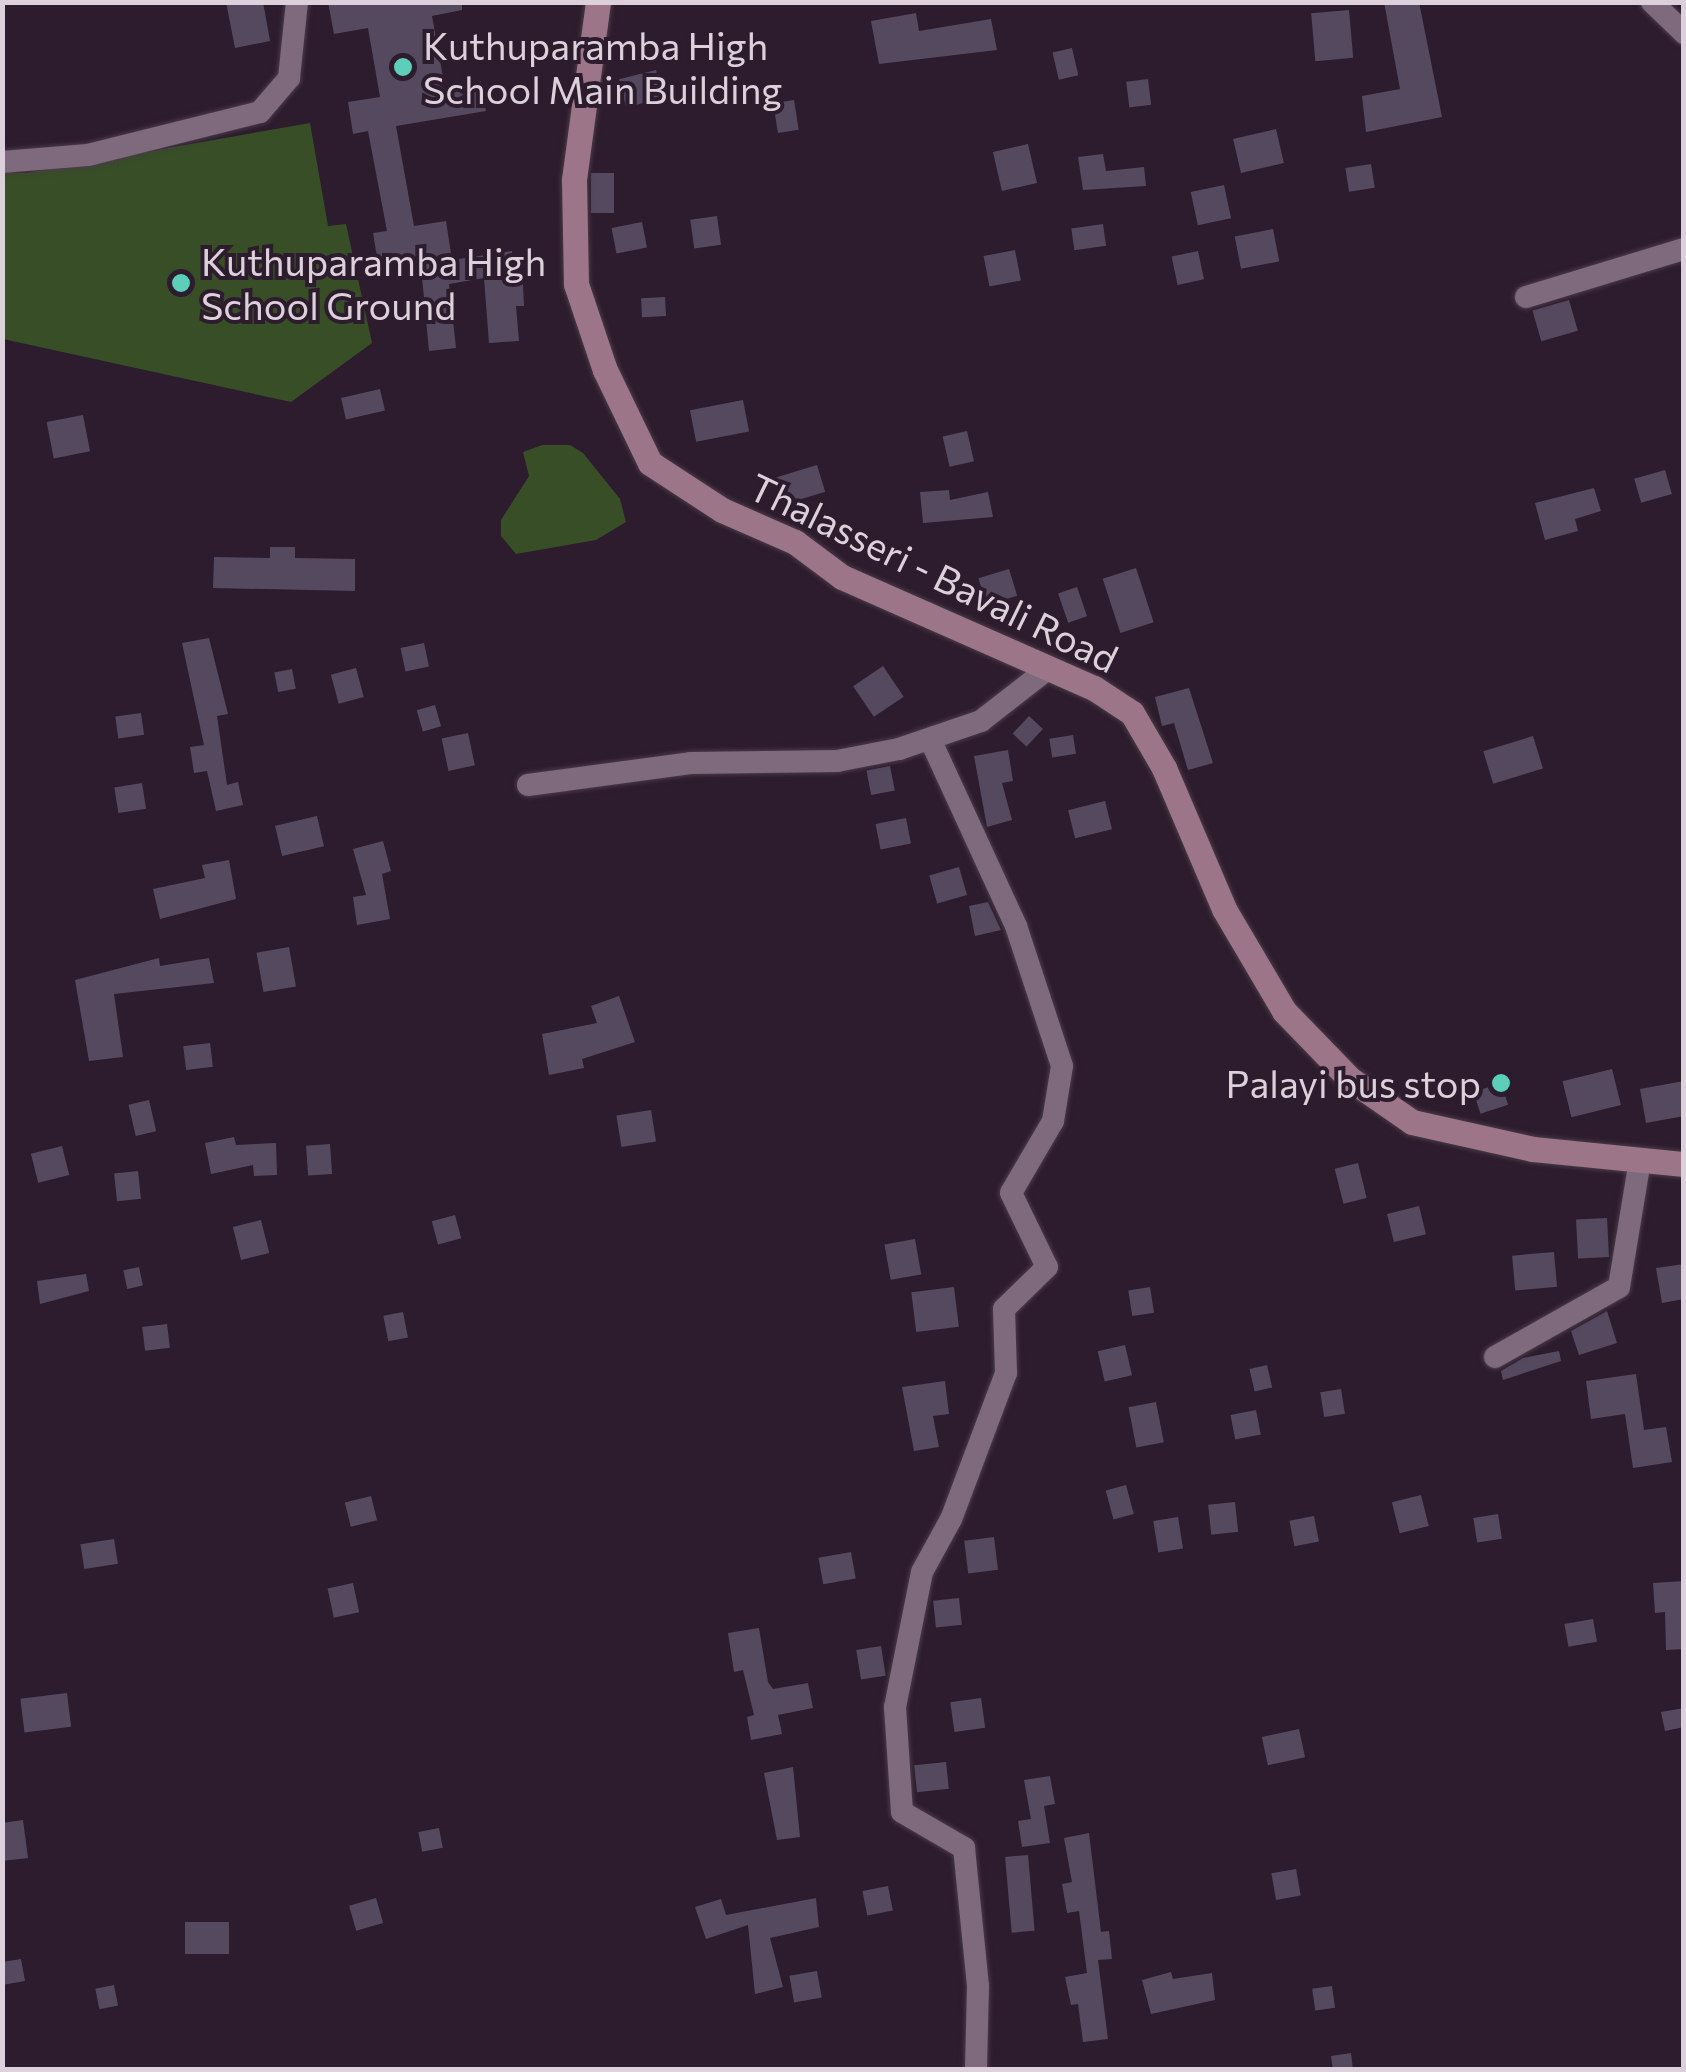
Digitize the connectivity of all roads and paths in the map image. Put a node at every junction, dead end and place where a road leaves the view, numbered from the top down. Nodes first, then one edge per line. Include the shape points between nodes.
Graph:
1 (297, 2) edge
2 (598, 2) edge
3 (1652, 2) edge
4 (1684, 32) edge
5 (2, 162) edge
6 (1684, 249) edge
7 (1526, 297) dead end
8 (1049, 668) junction
9 (930, 739) junction
10 (528, 785) dead end
11 (1640, 1160) junction
12 (1684, 1164) edge
13 (1494, 1357) dead end
14 (976, 2070) edge

1 - 5 street via 288,78 260,112 88,156
2 - 8 main road, Thalasseri - Bavali Road via 574,180 576,284 604,370 650,462 722,510 795,542 842,577
3 - 4 street
6 - 7 street
8 - 9 street via 981,721
8 - 11 main road, Thalasseri - Bavali Road via 1132,713 1164,768 1224,909 1274,994 1350,1079 1412,1122 1533,1150
9 - 10 street via 837,761 691,763
9 - 14 street via 1016,926 1062,1066 1052,1121 1012,1193 1047,1267 1004,1309 1006,1373 951,1519 922,1572 895,1708 902,1812 964,1848 978,1986
11 - 12 main road, Thalasseri - Bavali Road
11 - 13 street via 1618,1288

